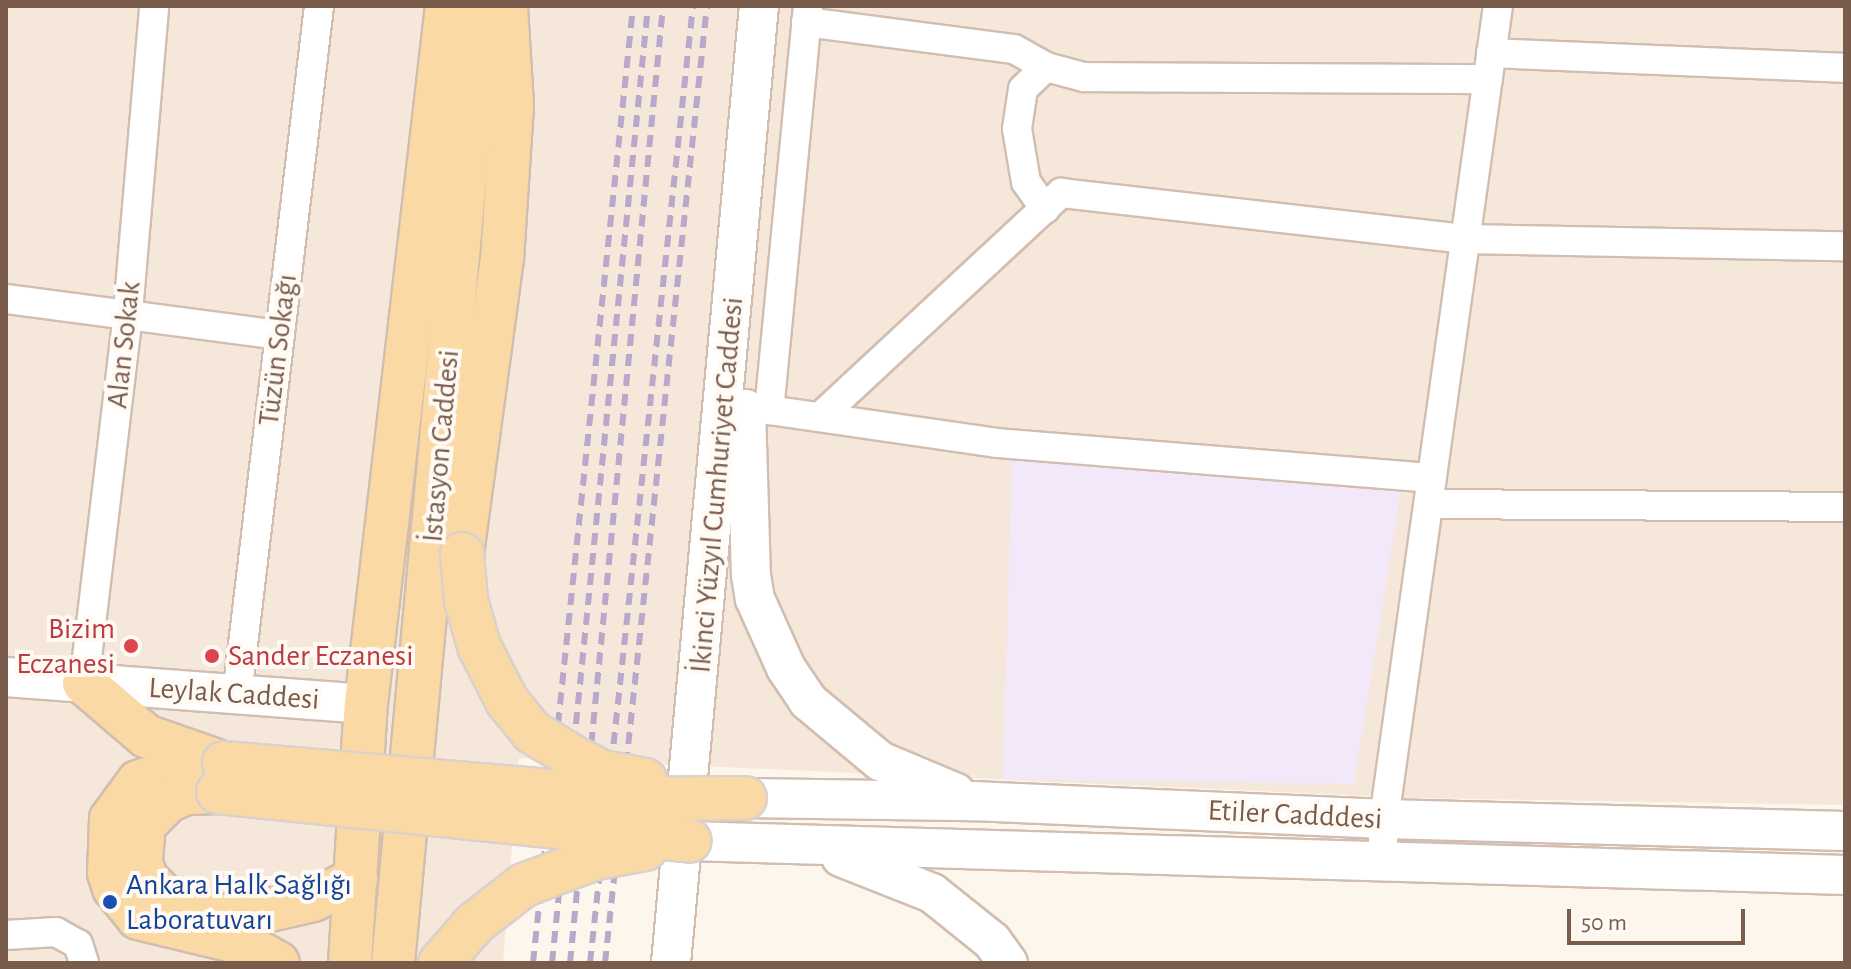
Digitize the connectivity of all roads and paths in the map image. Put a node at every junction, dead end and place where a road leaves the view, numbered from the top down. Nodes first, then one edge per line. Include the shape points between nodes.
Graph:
1 (154, 6) edge
2 (319, 6) edge
3 (447, 6) edge
4 (481, 6) edge
5 (506, 6) edge
6 (759, 6) edge
7 (1498, 6) edge
8 (807, 14) edge
9 (1490, 66) junction
10 (1046, 67) junction
11 (1845, 68) edge
12 (1045, 209) junction
13 (1465, 239) junction
14 (1845, 246) edge
15 (735, 295) junction
16 (6, 299) edge
17 (128, 312) junction
18 (280, 335) junction
19 (821, 416) junction
20 (1430, 491) junction
21 (1845, 507) edge
22 (6, 677) edge
23 (84, 683) junction
24 (237, 695) junction
25 (366, 704) junction
26 (221, 778) junction
27 (745, 798) junction
28 (974, 801) junction
29 (1384, 819) junction
30 (1845, 831) edge
31 (689, 841) junction
32 (808, 846) junction
33 (1382, 864) junction
34 (1845, 875) edge
35 (356, 879) junction
36 (678, 898) junction
37 (6, 935) edge
38 (81, 954) edge
39 (278, 963) edge
40 (350, 963) edge
41 (393, 963) edge
42 (440, 963) edge
43 (671, 963) edge
44 (679, 963) edge
45 (1008, 963) edge

1 - 17 street, Alan Sokak
2 - 18 street, Tüzün Sokağı
3 - 25 main road, İstasyon Caddesi
4 - 41 main road, İstasyon Caddesi
5 - 27 main road, bridge via 512,105 502,260 462,554 466,600 479,646 507,701 532,732 602,772
6 - 15 main road, İkinci Yüzyıl Cumhuriyet Caddesi
7 - 9 street
8 - 10 street via 1014,49
8 - 19 street via 769,410
9 - 10 street via 1084,77
9 - 11 street
9 - 13 street
10 - 12 street via 1023,89 1017,129 1026,182
12 - 13 street via 1061,193
12 - 19 street
13 - 14 street
13 - 20 street
15 - 28 main road via 755,599 786,668 808,701 880,761
15 - 36 main road, İkinci Yüzyıl Cumhuriyet Caddesi
16 - 17 street
17 - 18 street
17 - 23 street, Alan Sokak
18 - 24 street, Tüzün Sokağı
19 - 20 street via 997,443
20 - 21 street
20 - 29 street
22 - 23 main road, Leylak Caddesi
23 - 24 main road, Leylak Caddesi
23 - 26 main road via 146,736
24 - 25 main road, Leylak Caddesi
25 - 35 main road, İstasyon Caddesi
26 - 27 main road, bridge via 642,799
26 - 31 main road, bridge
26 - 35 main road via 168,801 144,825 141,862 146,878 170,902 216,916 279,911
26 - 39 main road via 174,769 138,782 111,819 109,873 138,918 242,943
27 - 28 main road, Etiler Cadddesi
28 - 29 main road, Etiler Cadddesi
29 - 30 main road, Etiler Cadddesi
29 - 33 street
31 - 32 main road
31 - 42 main road, bridge via 596,858 524,885 475,923
32 - 33 main road
32 - 45 main road via 932,893 992,941
33 - 34 main road
35 - 40 main road, İstasyon Caddesi
36 - 43 main road, İkinci Yüzyıl Cumhuriyet Caddesi
36 - 44 main road
37 - 38 street via 56,932

